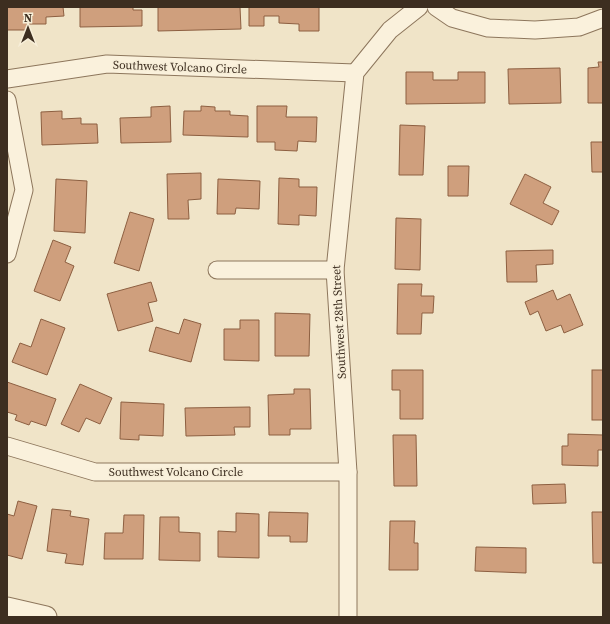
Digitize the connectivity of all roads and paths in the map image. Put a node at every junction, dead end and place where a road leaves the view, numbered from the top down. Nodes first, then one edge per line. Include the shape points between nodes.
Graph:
1 (419, 7) edge
2 (436, 7) edge
3 (603, 18) edge
4 (355, 73) junction
5 (7, 79) edge
6 (7, 100) edge
7 (7, 254) edge
8 (217, 270) dead end
9 (335, 270) junction
10 (7, 446) edge
11 (348, 472) junction
12 (7, 608) edge
13 (46, 617) edge
14 (348, 617) edge

1 - 4 street via 390,30
2 - 3 street via 452,18 488,28 535,30 579,27
4 - 5 street, Southwest Volcano Circle via 107,64
4 - 9 street, Southwest 28th Street
6 - 7 street via 24,190
8 - 9 street
9 - 11 street, Southwest 28th Street
10 - 11 street, Southwest Volcano Circle via 95,472
11 - 14 street, Southwest 28th Street
12 - 13 street

